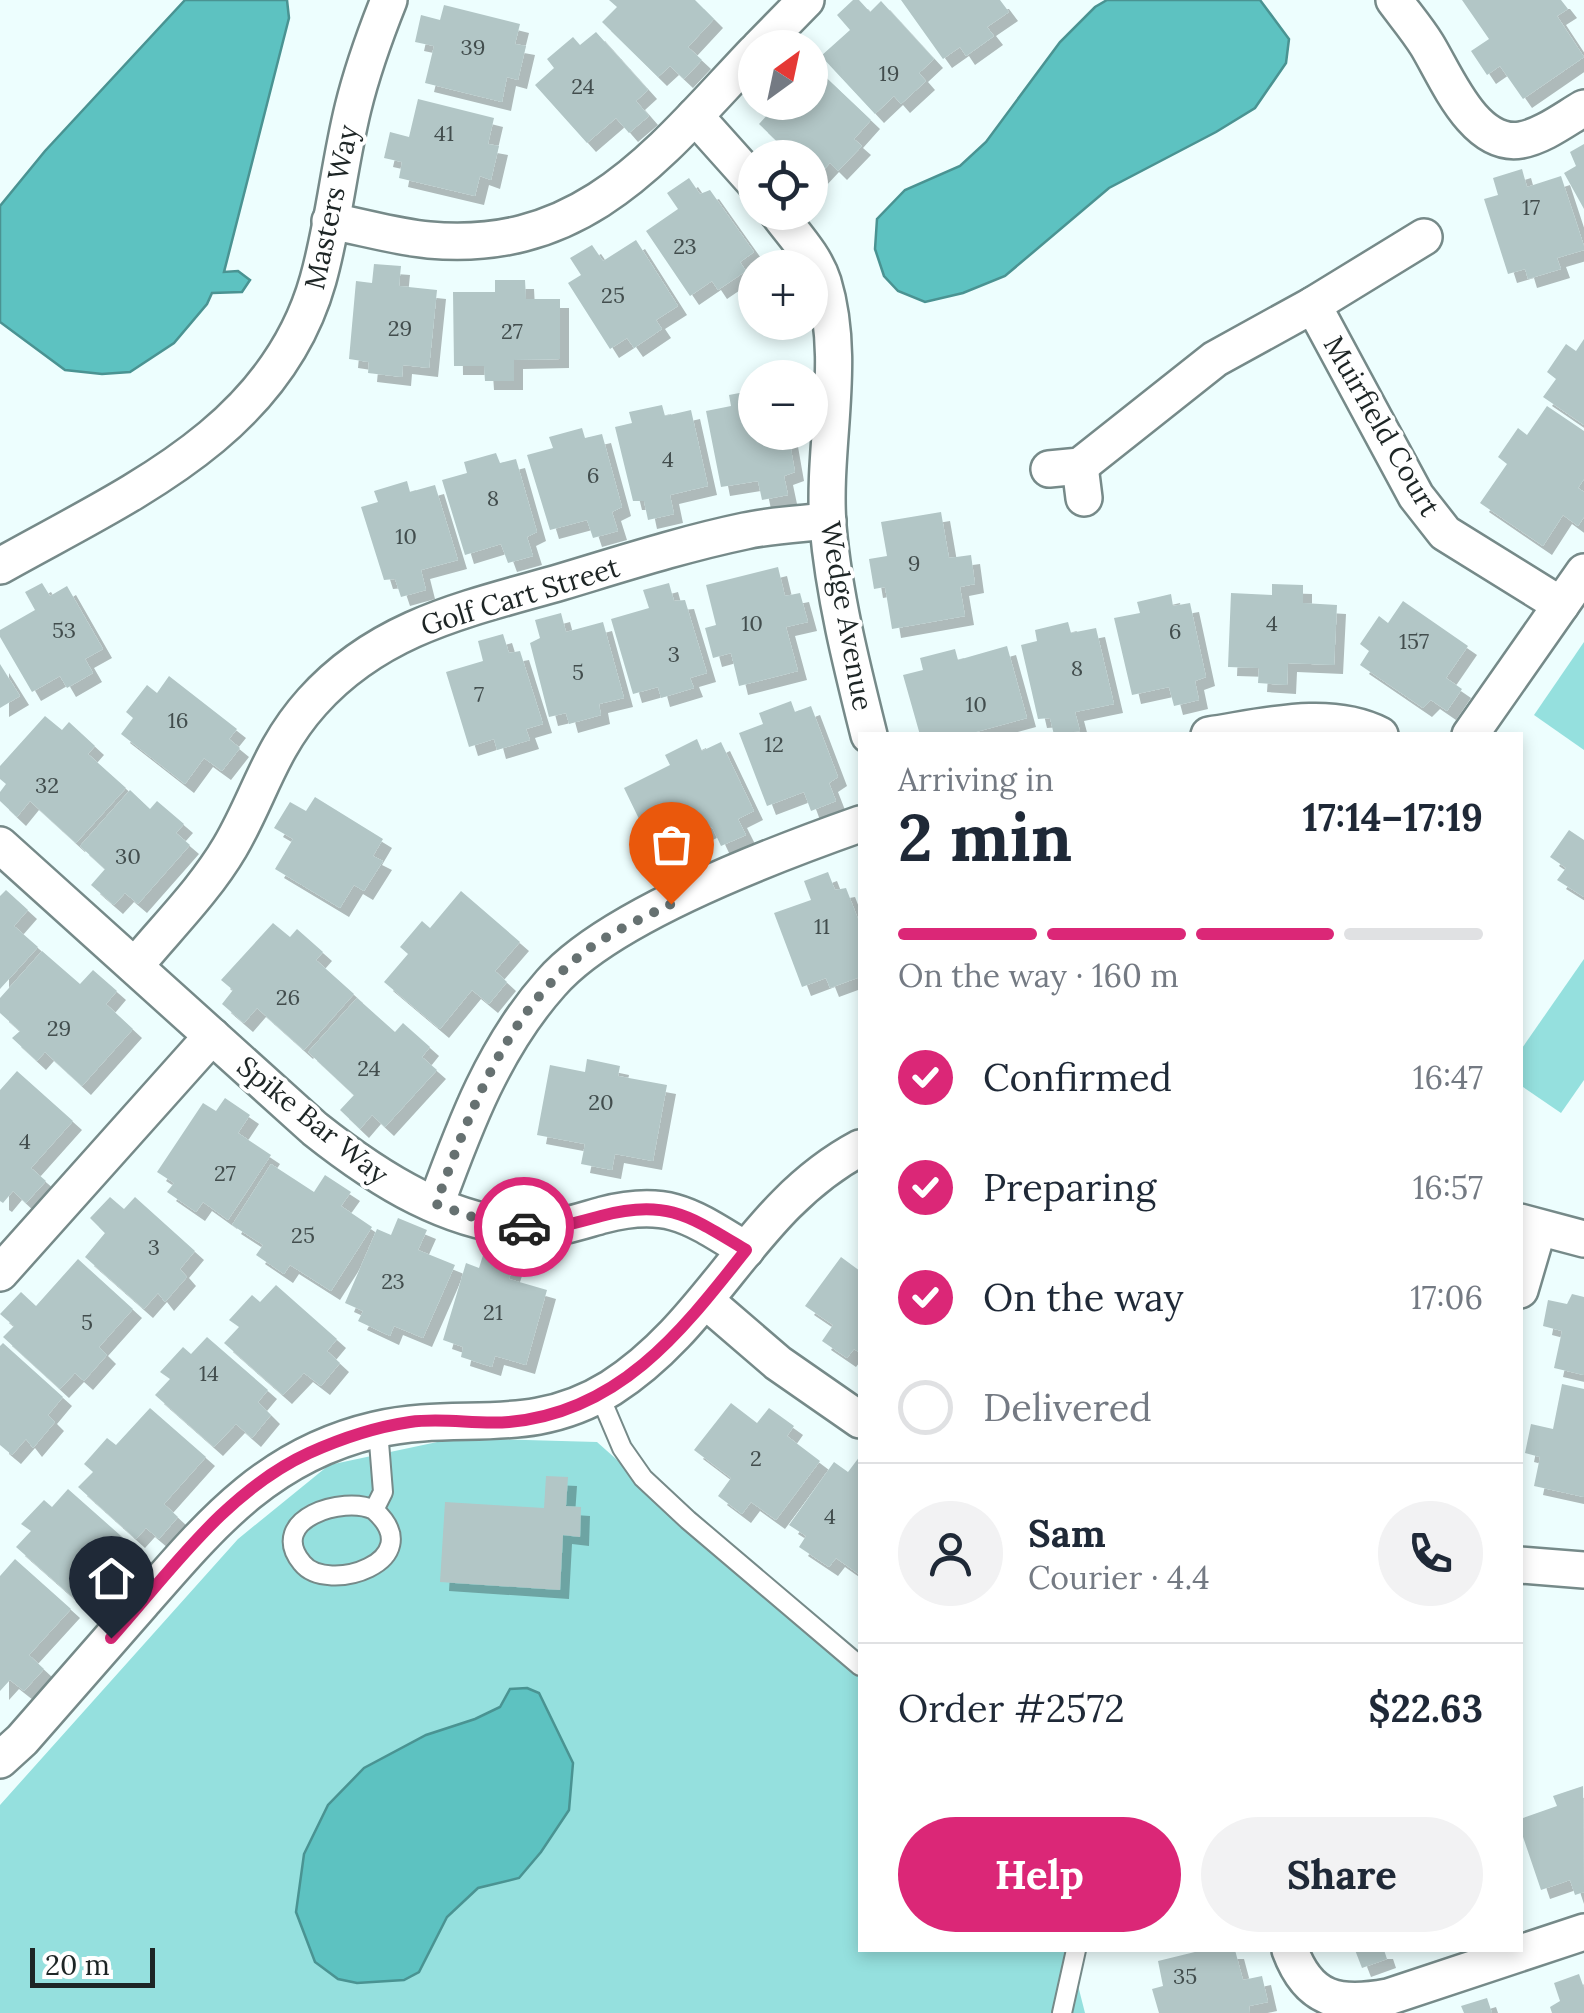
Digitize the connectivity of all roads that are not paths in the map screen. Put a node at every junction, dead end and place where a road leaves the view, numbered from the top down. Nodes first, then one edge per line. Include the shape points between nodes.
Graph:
1 (389, 0) edge
2 (806, 0) edge
3 (1394, 0) edge
4 (777, 30) edge
5 (738, 70) edge
6 (1584, 108) edge
7 (695, 116) junction
8 (738, 164) edge
9 (330, 221) junction
10 (790, 230) edge
11 (1424, 237) dead end
12 (1313, 304) junction
13 (1071, 478) dead end
14 (828, 520) junction
15 (0, 566) edge
16 (1584, 572) edge
17 (1560, 605) junction
18 (868, 732) edge
19 (1231, 732) edge
20 (1370, 732) edge
21 (1472, 732) edge
22 (858, 825) edge
23 (0, 845) edge
24 (135, 966) junction
25 (212, 1036) junction
26 (858, 1149) edge
27 (436, 1204) junction
28 (1529, 1226) edge
29 (1584, 1239) edge
30 (746, 1250) junction
31 (4, 1260) edge
32 (1523, 1269) edge
33 (706, 1300) junction
34 (599, 1394) junction
35 (858, 1419) edge
36 (378, 1430) junction
37 (374, 1510) junction
38 (1523, 1565) edge
39 (1584, 1570) edge
40 (858, 1664) edge
41 (0, 1760) edge
42 (1584, 1932) edge
43 (1076, 1952) edge
44 (1291, 1952) edge
45 (1062, 2013) edge

1 - 9 street, Masters Way via 353,107
2 - 4 street
3 - 6 street via 1460,104 1500,139 1520,140
5 - 7 street
7 - 8 street
7 - 9 street via 598,203 552,224 506,236 442,240
9 - 15 street, Masters Way via 302,322 232,421 184,461
10 - 14 street, Wedge Avenue via 810,256 828,304
11 - 12 street, Muirfield Court
12 - 13 street, Muirfield Court via 1216,359
12 - 17 street, Muirfield Court via 1416,496 1445,532
14 - 18 street, Wedge Avenue
14 - 24 street, Golf Cart Street via 746,530 460,610 365,654 288,732 230,847
16 - 17 street
17 - 21 street
19 - 20 street via 1338,723
22 - 27 street via 671,904 577,958 508,1040
23 - 24 street, Spike Bar Way
24 - 25 street, Spike Bar Way
25 - 27 street, Spike Bar Way via 361,1166
25 - 31 street
26 - 30 street via 812,1177
27 - 30 street, Spike Bar Way via 484,1221 534,1228 638,1208 672,1210
28 - 29 street
28 - 32 street
30 - 33 street
33 - 34 street via 662,1351
33 - 35 street via 778,1363
34 - 36 street via 537,1418 411,1422
34 - 40 lane via 642,1478
36 - 37 lane via 383,1492
36 - 41 street via 311,1452 254,1485
37 - 37 lane via 390,1529 391,1544 378,1565 328,1576 303,1565 294,1540 305,1516
38 - 39 street
42 - 44 street via 1356,2003 1315,1989 1298,1973
43 - 45 lane

